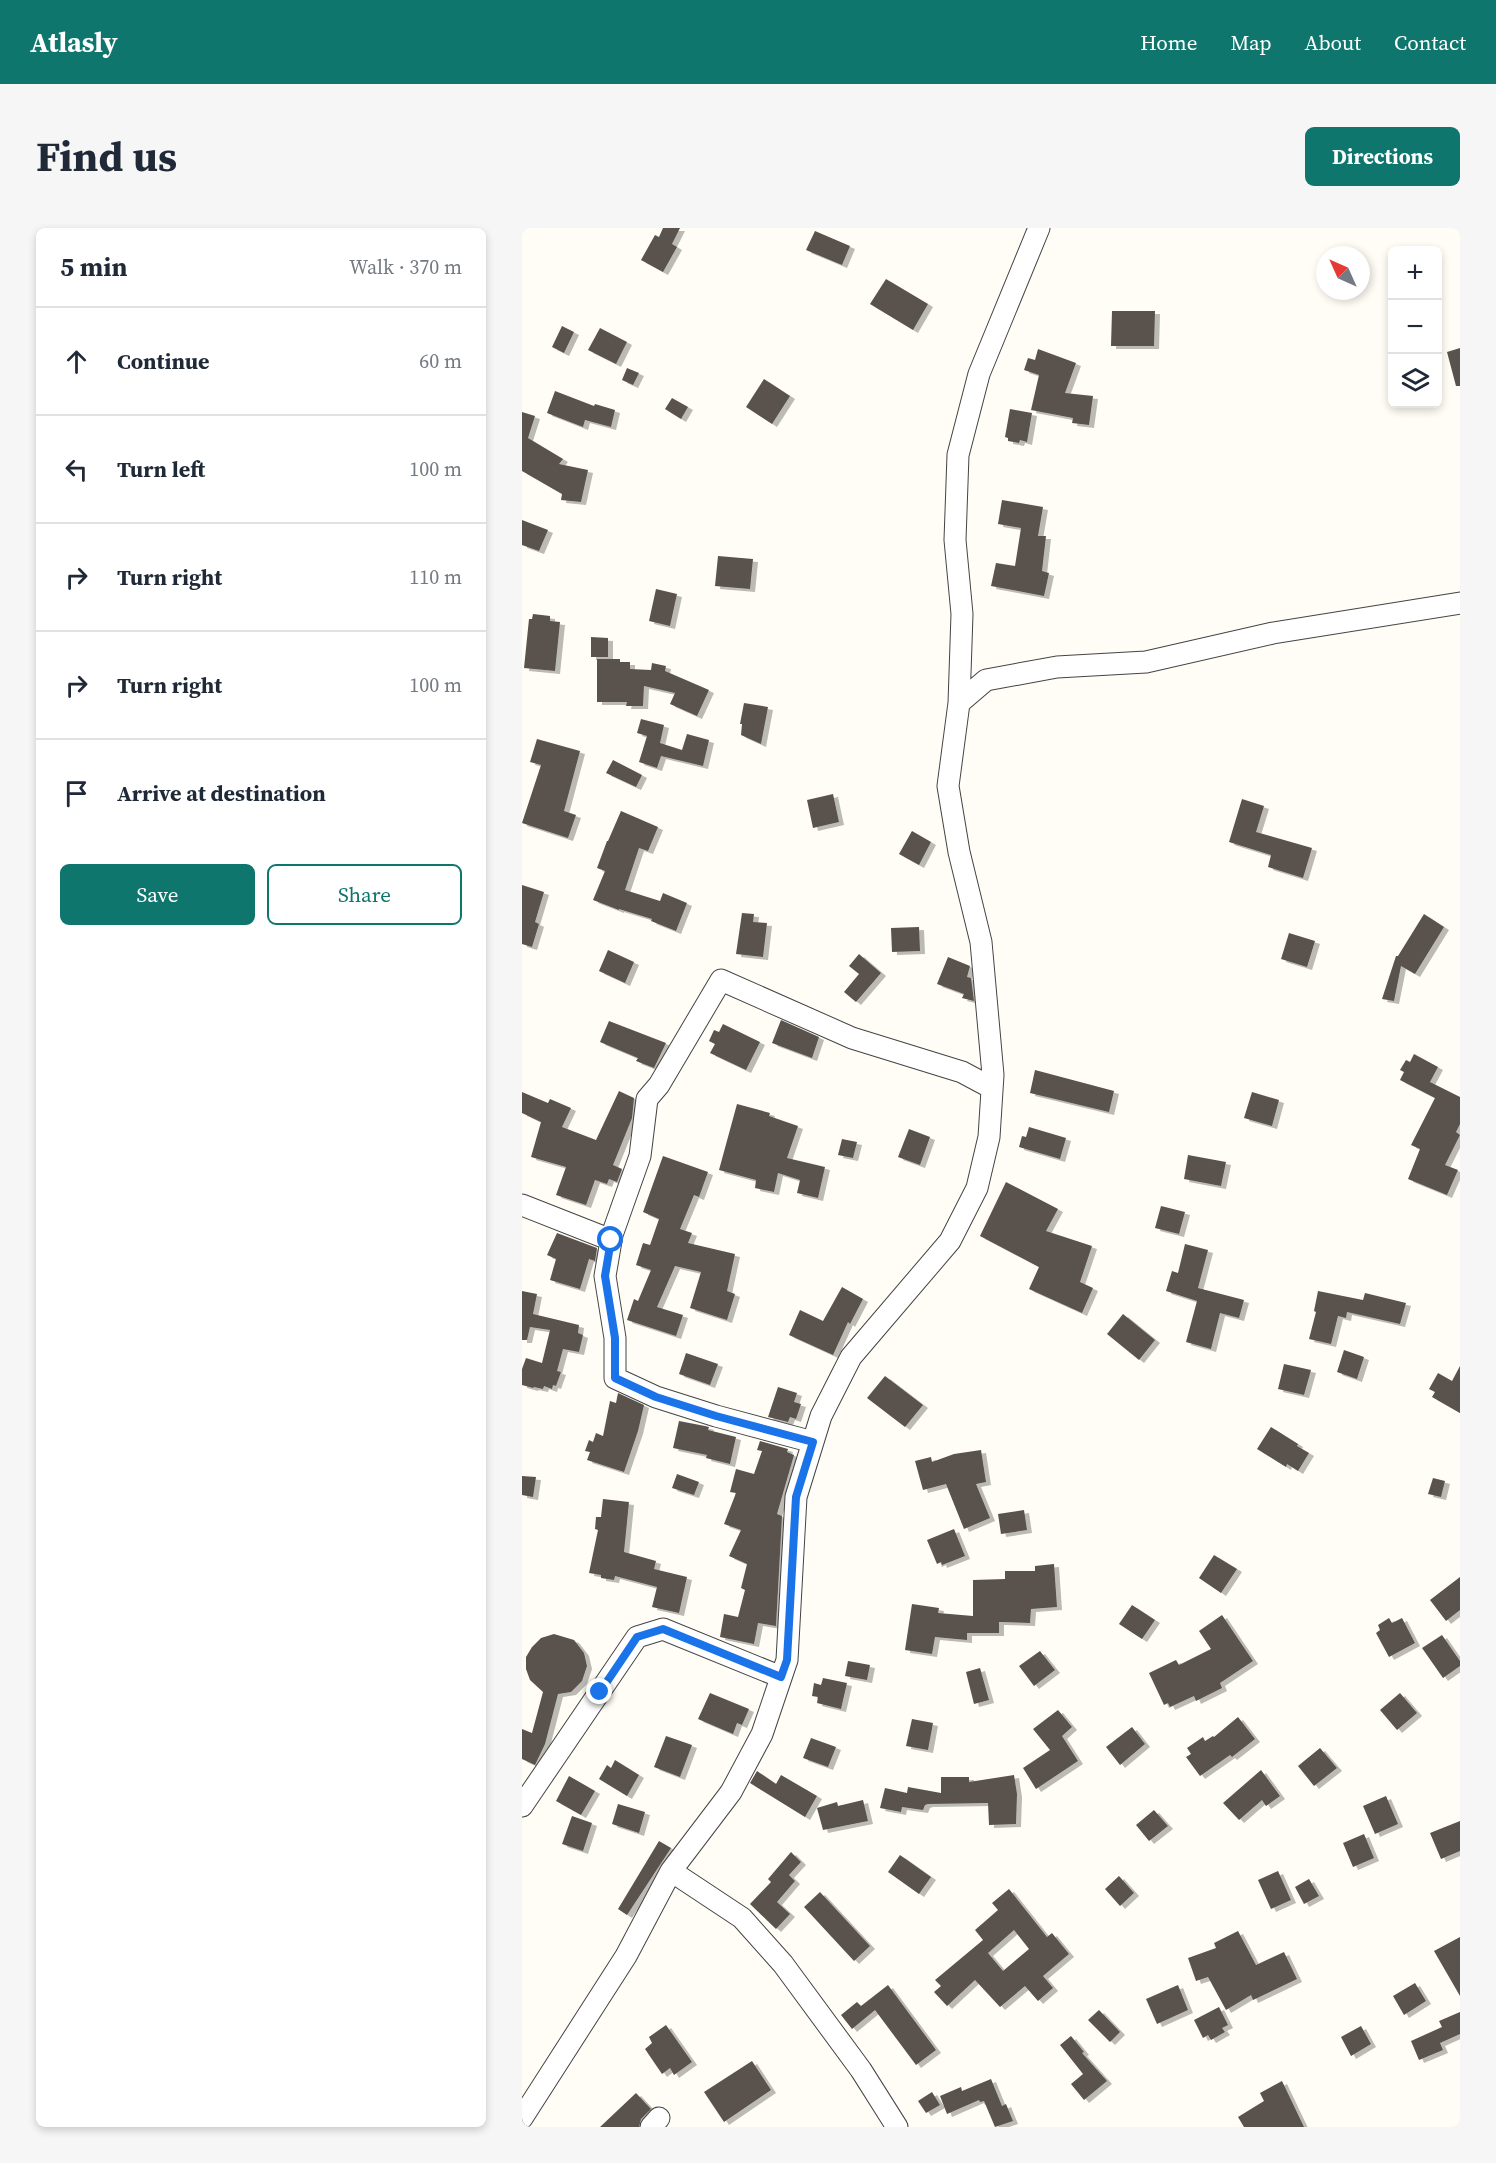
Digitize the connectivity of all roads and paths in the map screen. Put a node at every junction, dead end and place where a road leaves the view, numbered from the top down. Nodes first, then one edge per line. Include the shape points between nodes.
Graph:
1 (1040, 228) edge
2 (1460, 603) edge
3 (959, 703) junction
4 (992, 1088) junction
5 (522, 1205) edge
6 (611, 1240) junction
7 (813, 1442) junction
8 (781, 1677) junction
9 (522, 1806) edge
10 (671, 1871) junction
11 (522, 2118) edge
12 (897, 2127) edge

1 - 3 street via 979,374 958,455 955,540 962,614
2 - 3 street via 1273,633 1146,662 1057,667 986,680
3 - 4 street via 948,786 981,942
4 - 6 street via 962,1072 852,1038 721,980 647,1099 640,1156
4 - 7 street via 989,1137 972,1199 950,1241 850,1357 820,1416
5 - 6 street
6 - 7 street via 605,1276 615,1338 615,1378 656,1397
7 - 8 street via 796,1497 787,1660
8 - 9 street via 663,1629 637,1637
8 - 10 street via 762,1734 731,1792
10 - 11 street via 626,1956
10 - 12 street via 742,1918 783,1964 861,2070

